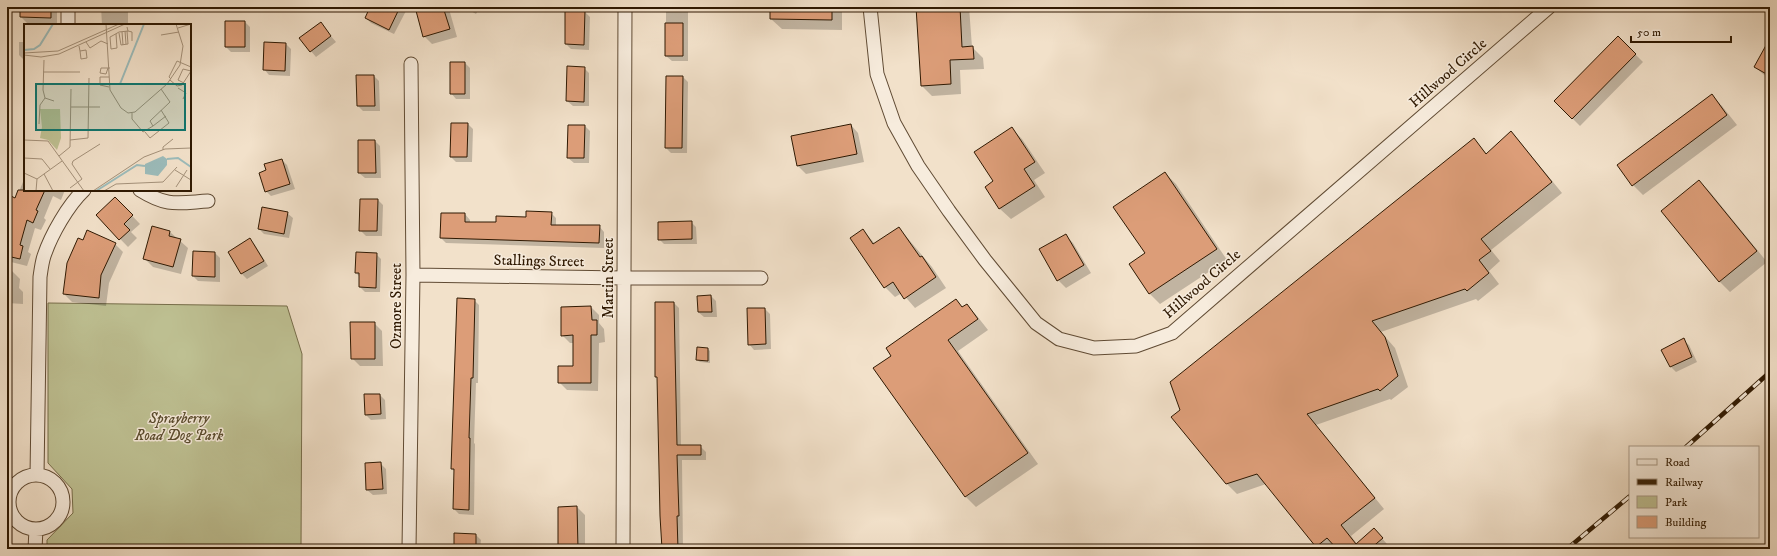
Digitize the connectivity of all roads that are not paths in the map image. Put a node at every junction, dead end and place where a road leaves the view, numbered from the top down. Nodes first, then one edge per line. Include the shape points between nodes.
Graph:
1 (68, 7) edge
2 (625, 7) edge
3 (870, 7) edge
4 (1549, 7) edge
5 (68, 24) edge
6 (411, 64) dead end
7 (83, 191) edge
8 (142, 191) edge
9 (208, 201) dead end
10 (413, 275) junction
11 (624, 278) junction
12 (762, 278) dead end
13 (37, 475) junction
14 (36, 529) junction
15 (36, 549) edge
16 (410, 549) edge
17 (623, 549) edge

1 - 5 street
2 - 11 street, Martin Street
3 - 4 street, Hillwood Circle via 877,74 894,123 918,166 981,254 1036,323 1059,339 1094,348 1136,346 1172,332
6 - 10 street, Ozmore Street
7 - 13 street via 56,231 44,256 40,277
8 - 9 street via 168,203
10 - 11 street, Stallings Street
10 - 16 street, Ozmore Street
11 - 12 street, Stallings Street
11 - 17 street, Martin Street
13 - 14 street via 54,482 60,489 63,501 59,516 53,523 45,528
13 - 14 street via 28,476 15,486 9,502 10,510 17,520 27,528
14 - 15 street

